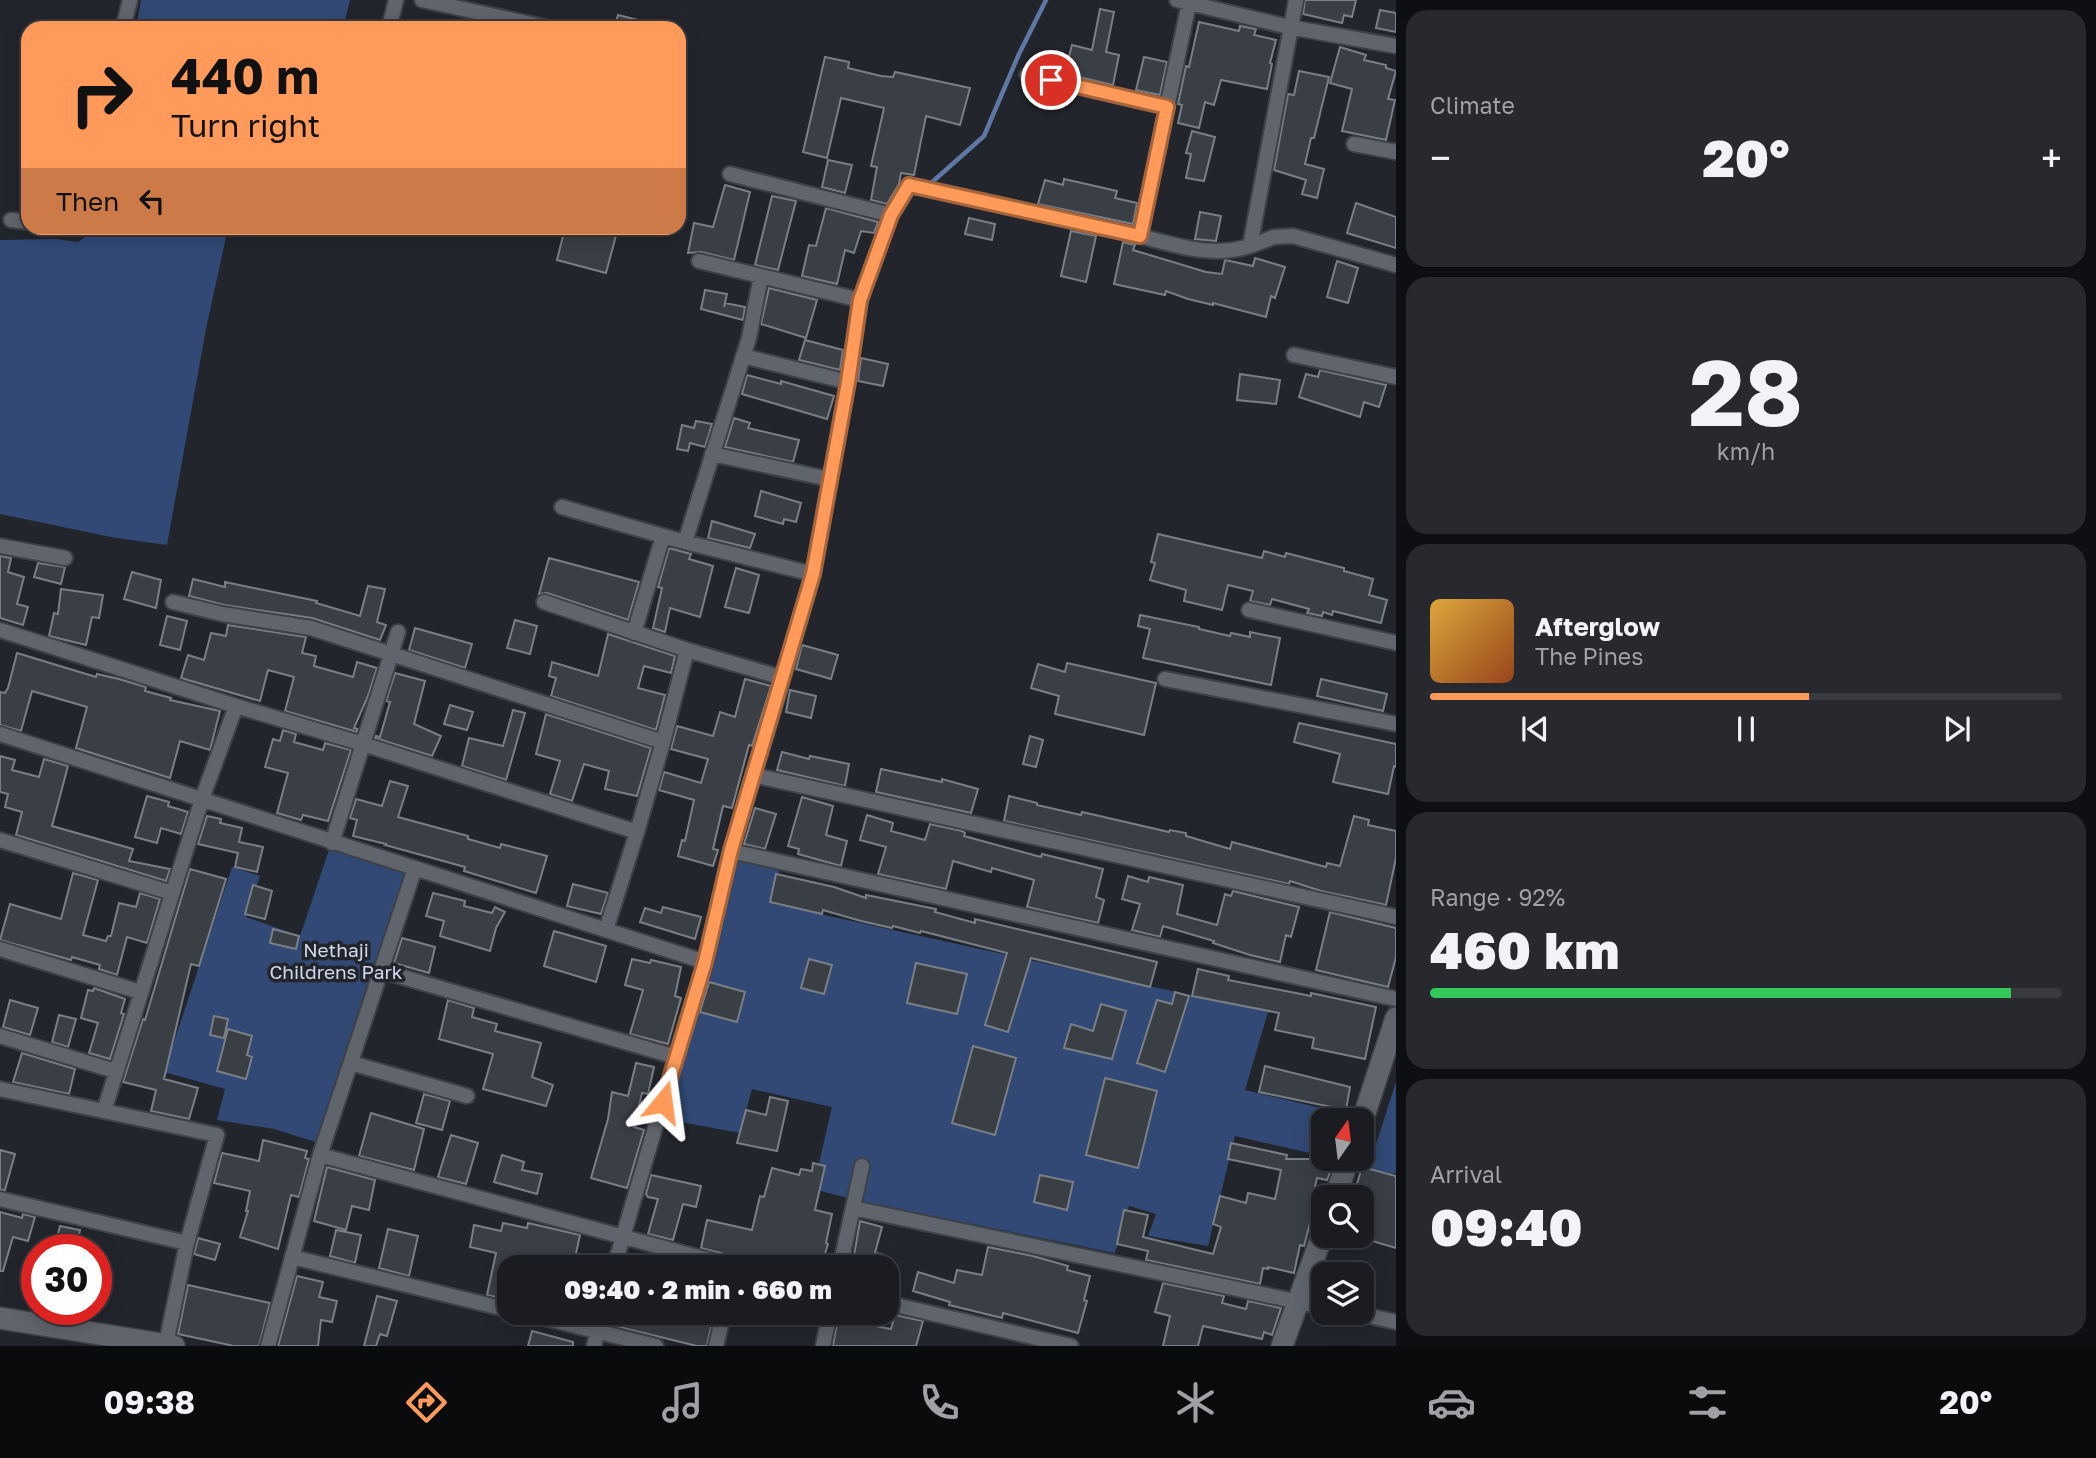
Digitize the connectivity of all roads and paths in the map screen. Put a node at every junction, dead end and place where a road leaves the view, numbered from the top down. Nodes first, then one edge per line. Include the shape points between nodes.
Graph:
1 (130, 0) edge
2 (396, 0) edge
3 (422, 0) edge
4 (1296, 0) edge
5 (1183, 1) edge
6 (126, 21) edge
7 (391, 21) edge
8 (518, 21) edge
9 (1289, 27) junction
10 (1396, 46) edge
11 (1027, 75) dead end
12 (1167, 107) junction
13 (1354, 144) dead end
14 (1396, 152) edge
15 (730, 174) dead end
16 (891, 215) junction
17 (11, 220) dead end
18 (21, 221) edge
19 (1140, 236) junction
20 (1250, 246) junction
21 (699, 261) dead end
22 (1396, 265) edge
23 (761, 276) junction
24 (860, 300) junction
25 (1294, 355) dead end
26 (743, 356) junction
27 (1396, 377) edge
28 (848, 382) junction
29 (712, 454) junction
30 (829, 478) junction
31 (562, 507) dead end
32 (663, 536) junction
33 (685, 542) junction
34 (0, 546) edge
35 (65, 558) dead end
36 (813, 574) junction
37 (173, 602) dead end
38 (544, 602) dead end
39 (1249, 610) dead end
40 (0, 630) edge
41 (398, 632) dead end
42 (634, 634) junction
43 (1396, 643) edge
44 (687, 650) junction
45 (392, 654) junction
46 (783, 678) junction
47 (1165, 679) dead end
48 (236, 706) junction
49 (1396, 724) edge
50 (0, 734) edge
51 (663, 742) junction
52 (363, 744) junction
53 (753, 775) junction
54 (202, 799) junction
55 (637, 832) junction
56 (0, 841) edge
57 (332, 843) junction
58 (731, 850) junction
59 (415, 868) junction
60 (172, 893) junction
61 (1396, 917) edge
62 (606, 930) junction
63 (0, 949) edge
64 (705, 962) junction
65 (382, 971) junction
66 (140, 992) junction
67 (1396, 999) edge
68 (1396, 1018) edge
69 (0, 1036) edge
70 (676, 1057) junction
71 (351, 1063) junction
72 (115, 1071) junction
73 (0, 1089) edge
74 (467, 1096) dead end
75 (1367, 1108) edge
76 (104, 1111) junction
77 (320, 1155) junction
78 (862, 1166) dead end
79 (0, 1199) edge
80 (853, 1208) junction
81 (623, 1236) junction
82 (187, 1243) junction
83 (1318, 1248) edge
84 (617, 1255) edge
85 (692, 1255) edge
86 (843, 1255) edge
87 (292, 1257) junction
88 (1299, 1302) junction
89 (1311, 1304) edge
90 (899, 1306) edge
91 (497, 1307) edge
92 (1374, 1317) edge
93 (0, 1318) edge
94 (1396, 1322) edge
95 (556, 1325) edge
96 (721, 1325) edge
97 (827, 1325) edge
98 (595, 1339) edge
99 (170, 1345) edge
100 (268, 1346) edge
101 (656, 1346) edge
102 (716, 1346) edge
103 (822, 1346) edge
104 (1071, 1346) edge
105 (1282, 1346) edge

1 - 6 street
2 - 7 street
3 - 8 street
4 - 9 street
5 - 9 street
5 - 12 street
9 - 10 street
9 - 20 street
11 - 12 street
12 - 19 street
13 - 14 street
15 - 16 street
16 - 19 street via 909,185
16 - 24 street
17 - 18 street
19 - 20 street via 1214,252
20 - 22 street via 1293,236
21 - 23 street
23 - 24 street
23 - 26 street
24 - 28 street
25 - 27 street
26 - 28 street
26 - 29 street
28 - 30 street
29 - 30 street
29 - 33 street
30 - 36 street
31 - 32 street
32 - 33 street
32 - 42 street
33 - 36 street
34 - 35 street
36 - 46 street
37 - 45 street via 311,628
38 - 42 street
39 - 43 street
40 - 48 street
41 - 45 street
42 - 44 street
44 - 46 street
44 - 51 street
45 - 51 street
45 - 52 street
46 - 53 street
47 - 49 street
48 - 52 street
48 - 54 street
50 - 54 street
51 - 55 street
52 - 55 street
52 - 57 street
53 - 58 street
53 - 61 street
54 - 57 street
54 - 60 street
55 - 62 street
56 - 60 street
57 - 59 street
58 - 64 street
58 - 67 street
59 - 62 street
59 - 65 street
60 - 66 street
62 - 64 street
63 - 66 street
64 - 70 street
65 - 70 street
65 - 71 street
66 - 72 street
68 - 75 main road
69 - 72 street
70 - 81 street
71 - 74 street
71 - 77 street
72 - 76 street
73 - 76 street
76 - 82 street via 217,1135
77 - 81 street
77 - 87 street
78 - 80 street
79 - 82 street
80 - 86 street
80 - 88 street
81 - 84 street
81 - 85 street
82 - 99 street
83 - 88 main road
87 - 91 street
87 - 100 street
88 - 89 street
88 - 105 main road
90 - 104 street
92 - 94 street
93 - 99 main road
95 - 98 street
96 - 102 street
97 - 103 street
98 - 101 street

